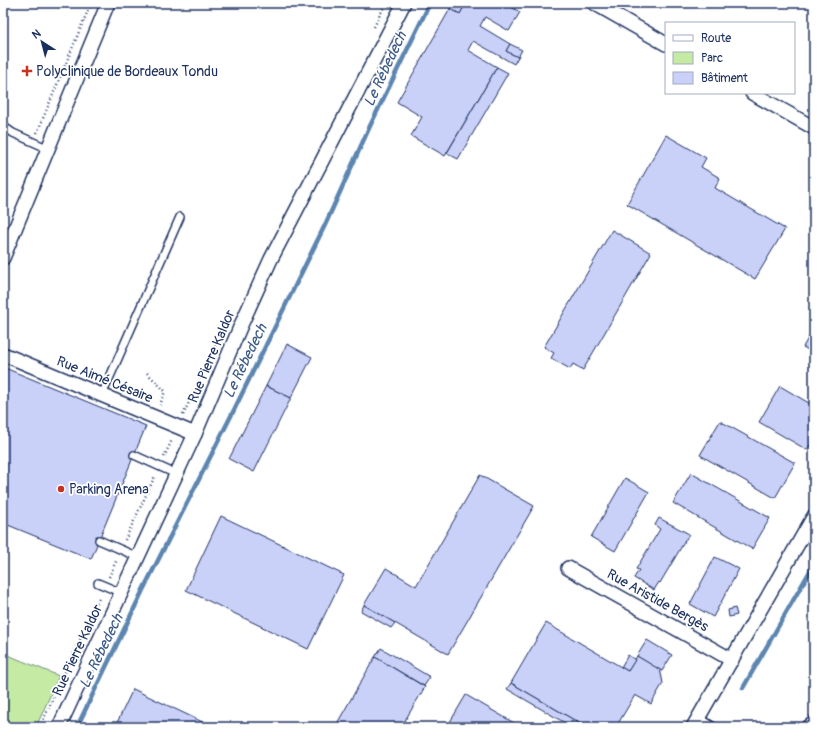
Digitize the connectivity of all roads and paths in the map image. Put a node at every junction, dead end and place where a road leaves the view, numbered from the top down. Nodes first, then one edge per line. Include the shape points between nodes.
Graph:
1 (91, 3) edge
2 (108, 3) edge
3 (404, 3) edge
4 (594, 3) edge
5 (665, 43) edge
6 (754, 94) edge
7 (3, 126) edge
8 (814, 128) edge
9 (33, 143) junction
10 (49, 150) junction
11 (180, 217) dead end
12 (3, 258) edge
13 (3, 354) edge
14 (147, 373) dead end
15 (102, 395) junction
16 (159, 408) dead end
17 (195, 434) junction
18 (134, 455) dead end
19 (176, 474) junction
20 (814, 516) edge
21 (99, 540) dead end
22 (138, 557) junction
23 (568, 568) dead end
24 (98, 583) dead end
25 (122, 592) junction
26 (732, 660) junction
27 (814, 719) edge
28 (696, 722) edge
29 (59, 727) edge
30 (714, 727) edge
31 (804, 727) edge

1 - 9 path
2 - 10 street
3 - 17 street, Rue Pierre Kaldor via 271,259
4 - 5 street
6 - 8 street
7 - 9 lane
9 - 10 lane
10 - 12 street
11 - 15 lane
13 - 15 street, Rue Aimé Césaire
14 - 16 path via 165,391
15 - 17 street, Rue Aimé Césaire
17 - 19 street, Rue Pierre Kaldor
18 - 19 lane
19 - 22 street, Rue Pierre Kaldor
20 - 26 street
21 - 22 lane
22 - 25 street, Rue Pierre Kaldor
23 - 26 street, Rue Aristide Bergès
24 - 25 lane
25 - 29 street, Rue Pierre Kaldor
26 - 28 street
27 - 31 lane
28 - 30 lane

